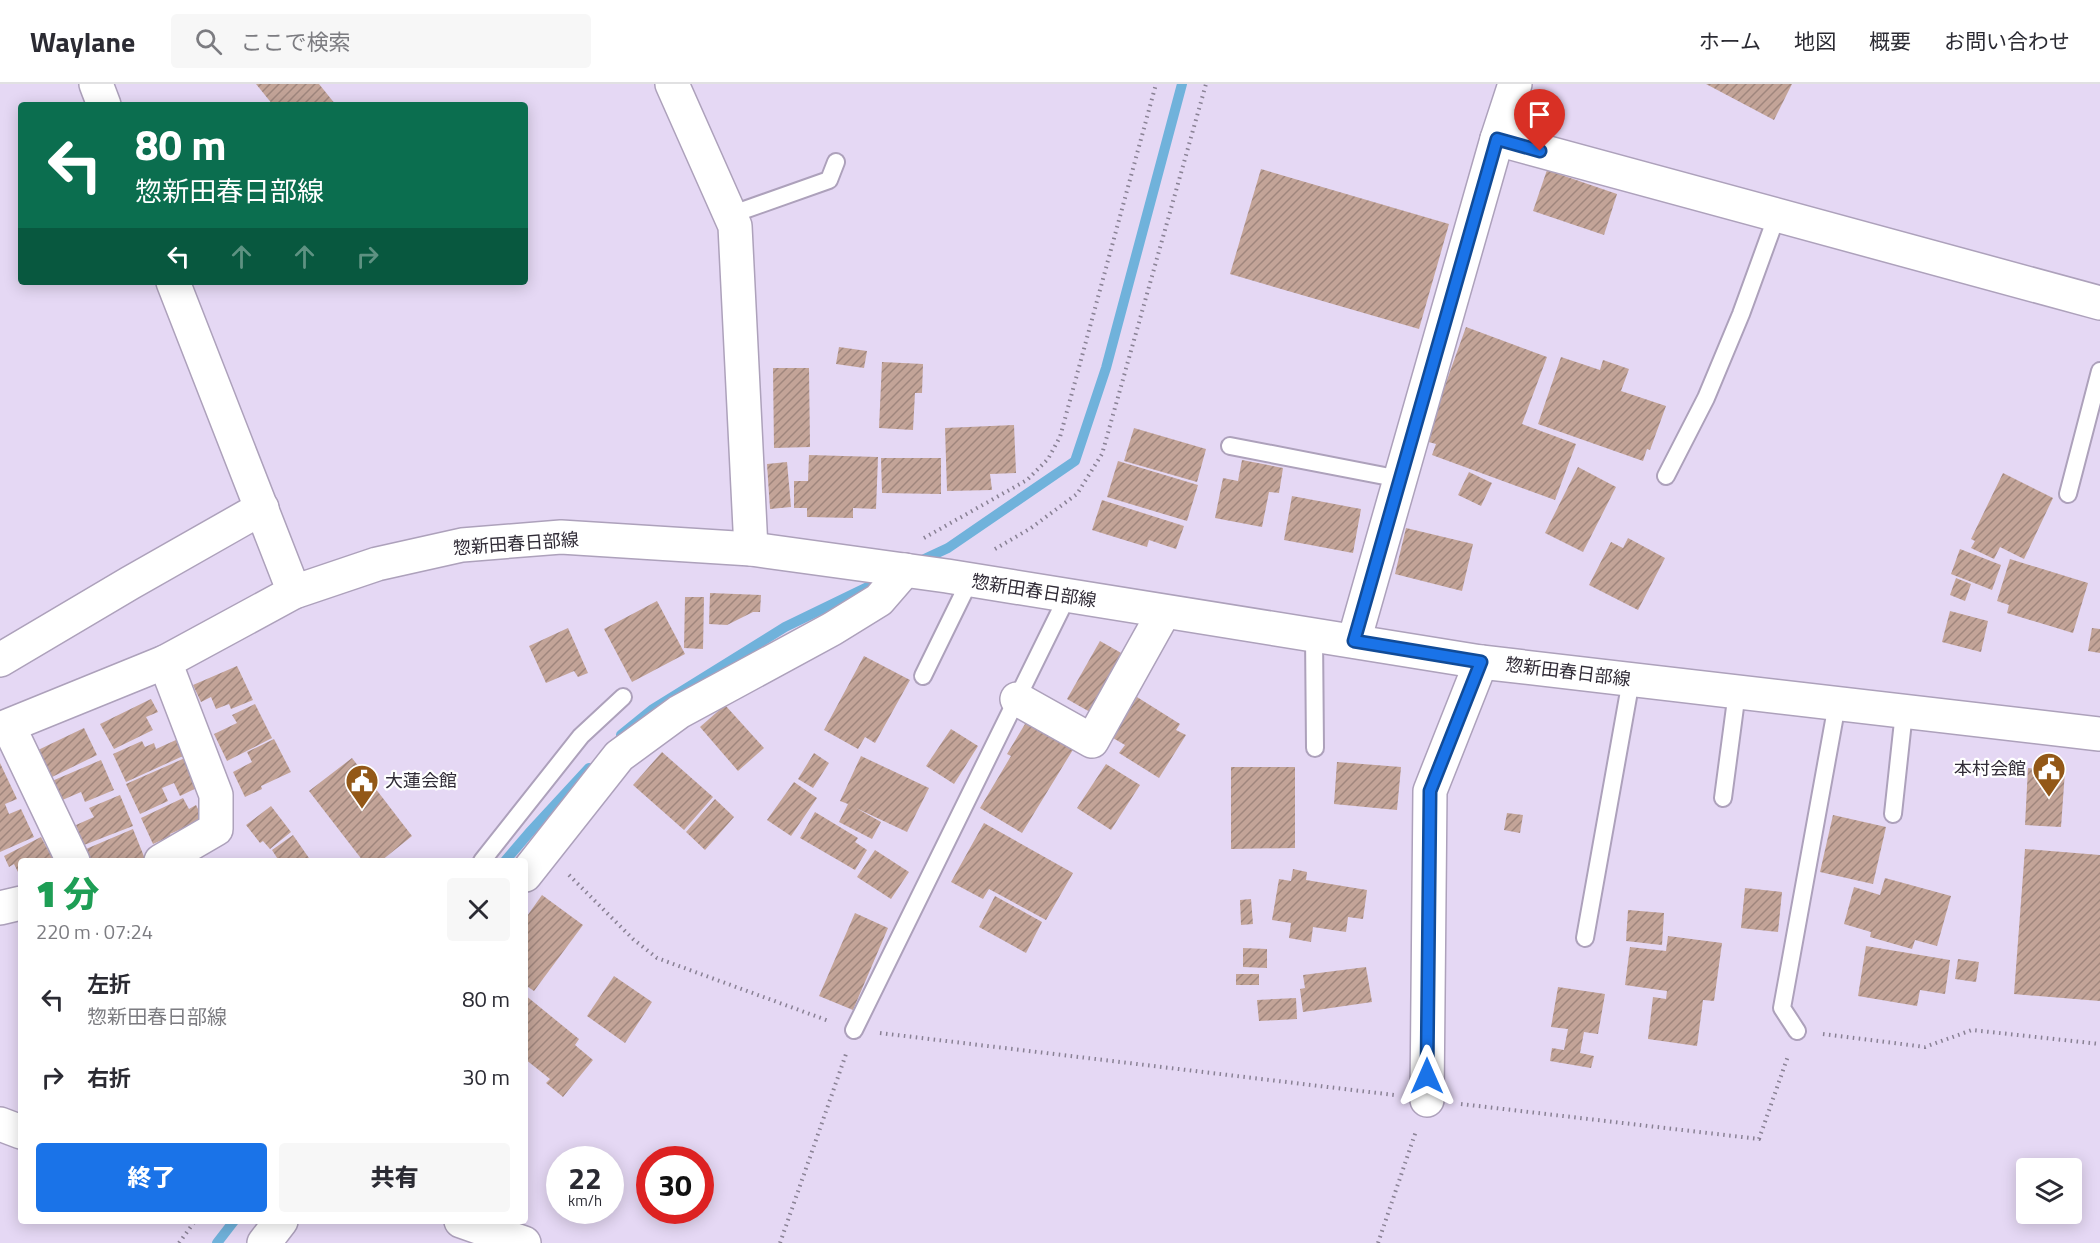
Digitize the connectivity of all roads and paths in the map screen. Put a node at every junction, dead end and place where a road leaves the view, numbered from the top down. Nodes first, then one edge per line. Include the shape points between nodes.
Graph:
1 (96, 84) edge
2 (1156, 84) edge
3 (1206, 84) edge
4 (1515, 84) edge
5 (677, 87) edge
6 (103, 102) edge
7 (1497, 139) junction
8 (837, 162) dead end
9 (730, 214) junction
10 (1777, 215) junction
11 (174, 285) edge
12 (2100, 303) edge
13 (2100, 370) edge
14 (1230, 446) dead end
15 (1666, 476) dead end
16 (1400, 479) junction
17 (2068, 494) dead end
18 (262, 508) junction
19 (922, 538) dead end
20 (751, 549) junction
21 (994, 550) dead end
22 (891, 568) junction
23 (970, 580) junction
24 (294, 592) junction
25 (1067, 597) junction
26 (1164, 612) junction
27 (1314, 635) junction
28 (1354, 641) junction
29 (0, 660) edge
30 (165, 662) junction
31 (1481, 662) junction
32 (923, 676) dead end
33 (1631, 680) junction
34 (1737, 692) junction
35 (623, 697) dead end
36 (1017, 699) junction
37 (1837, 704) junction
38 (1904, 712) junction
39 (4, 728) edge
40 (2100, 734) edge
41 (1315, 748) dead end
42 (1723, 798) dead end
43 (1893, 814) dead end
44 (71, 858) edge
45 (166, 858) edge
46 (484, 858) edge
47 (535, 863) edge
48 (18, 904) edge
49 (0, 908) edge
50 (1585, 938) dead end
51 (854, 1030) junction
52 (1797, 1031) junction
53 (2100, 1044) edge
54 (1427, 1100) junction
55 (0, 1124) edge
56 (18, 1131) edge
57 (193, 1224) edge
58 (279, 1224) edge
59 (470, 1224) edge
60 (179, 1243) edge
61 (264, 1243) edge
62 (524, 1243) edge
63 (780, 1243) edge
64 (1378, 1243) edge

1 - 6 street
2 - 19 path via 1060,437 1048,459 1027,480
3 - 21 path via 1102,454 1077,494 1032,528
4 - 7 street
5 - 9 street
7 - 10 street
7 - 16 street
8 - 9 lane via 829,180
9 - 20 street via 735,226
10 - 12 street
10 - 15 lane via 1706,398
11 - 18 street
13 - 17 lane
14 - 16 lane
16 - 28 street
18 - 24 street
18 - 29 street
20 - 22 street, 惣新田春日部線
20 - 24 street, 惣新田春日部線 via 561,537 462,545 377,564
22 - 23 street, 惣新田春日部線
22 - 47 street via 879,600 679,712 619,756
23 - 25 street, 惣新田春日部線
23 - 32 lane
24 - 30 street, 惣新田春日部線
25 - 26 street, 惣新田春日部線
25 - 36 lane
26 - 27 street, 惣新田春日部線
26 - 36 street via 1092,741
27 - 28 street, 惣新田春日部線
27 - 41 lane
28 - 31 street, 惣新田春日部線
30 - 39 street, 惣新田春日部線
30 - 45 street via 216,795 216,829
31 - 33 street, 惣新田春日部線
31 - 54 street via 1430,791
33 - 34 street, 惣新田春日部線
33 - 50 lane
34 - 37 street, 惣新田春日部線
34 - 42 lane
35 - 46 lane via 581,736
36 - 51 lane
37 - 38 street, 惣新田春日部線
37 - 52 lane via 1782,1008
38 - 40 street, 惣新田春日部線
38 - 43 lane
39 - 44 street
47 - 51 path via 657,958
48 - 49 street
51 - 54 path
51 - 63 path
52 - 53 path via 1925,1047 1972,1030
52 - 54 path via 1760,1139
54 - 64 path
55 - 56 street
57 - 60 path
58 - 61 street
59 - 62 street

